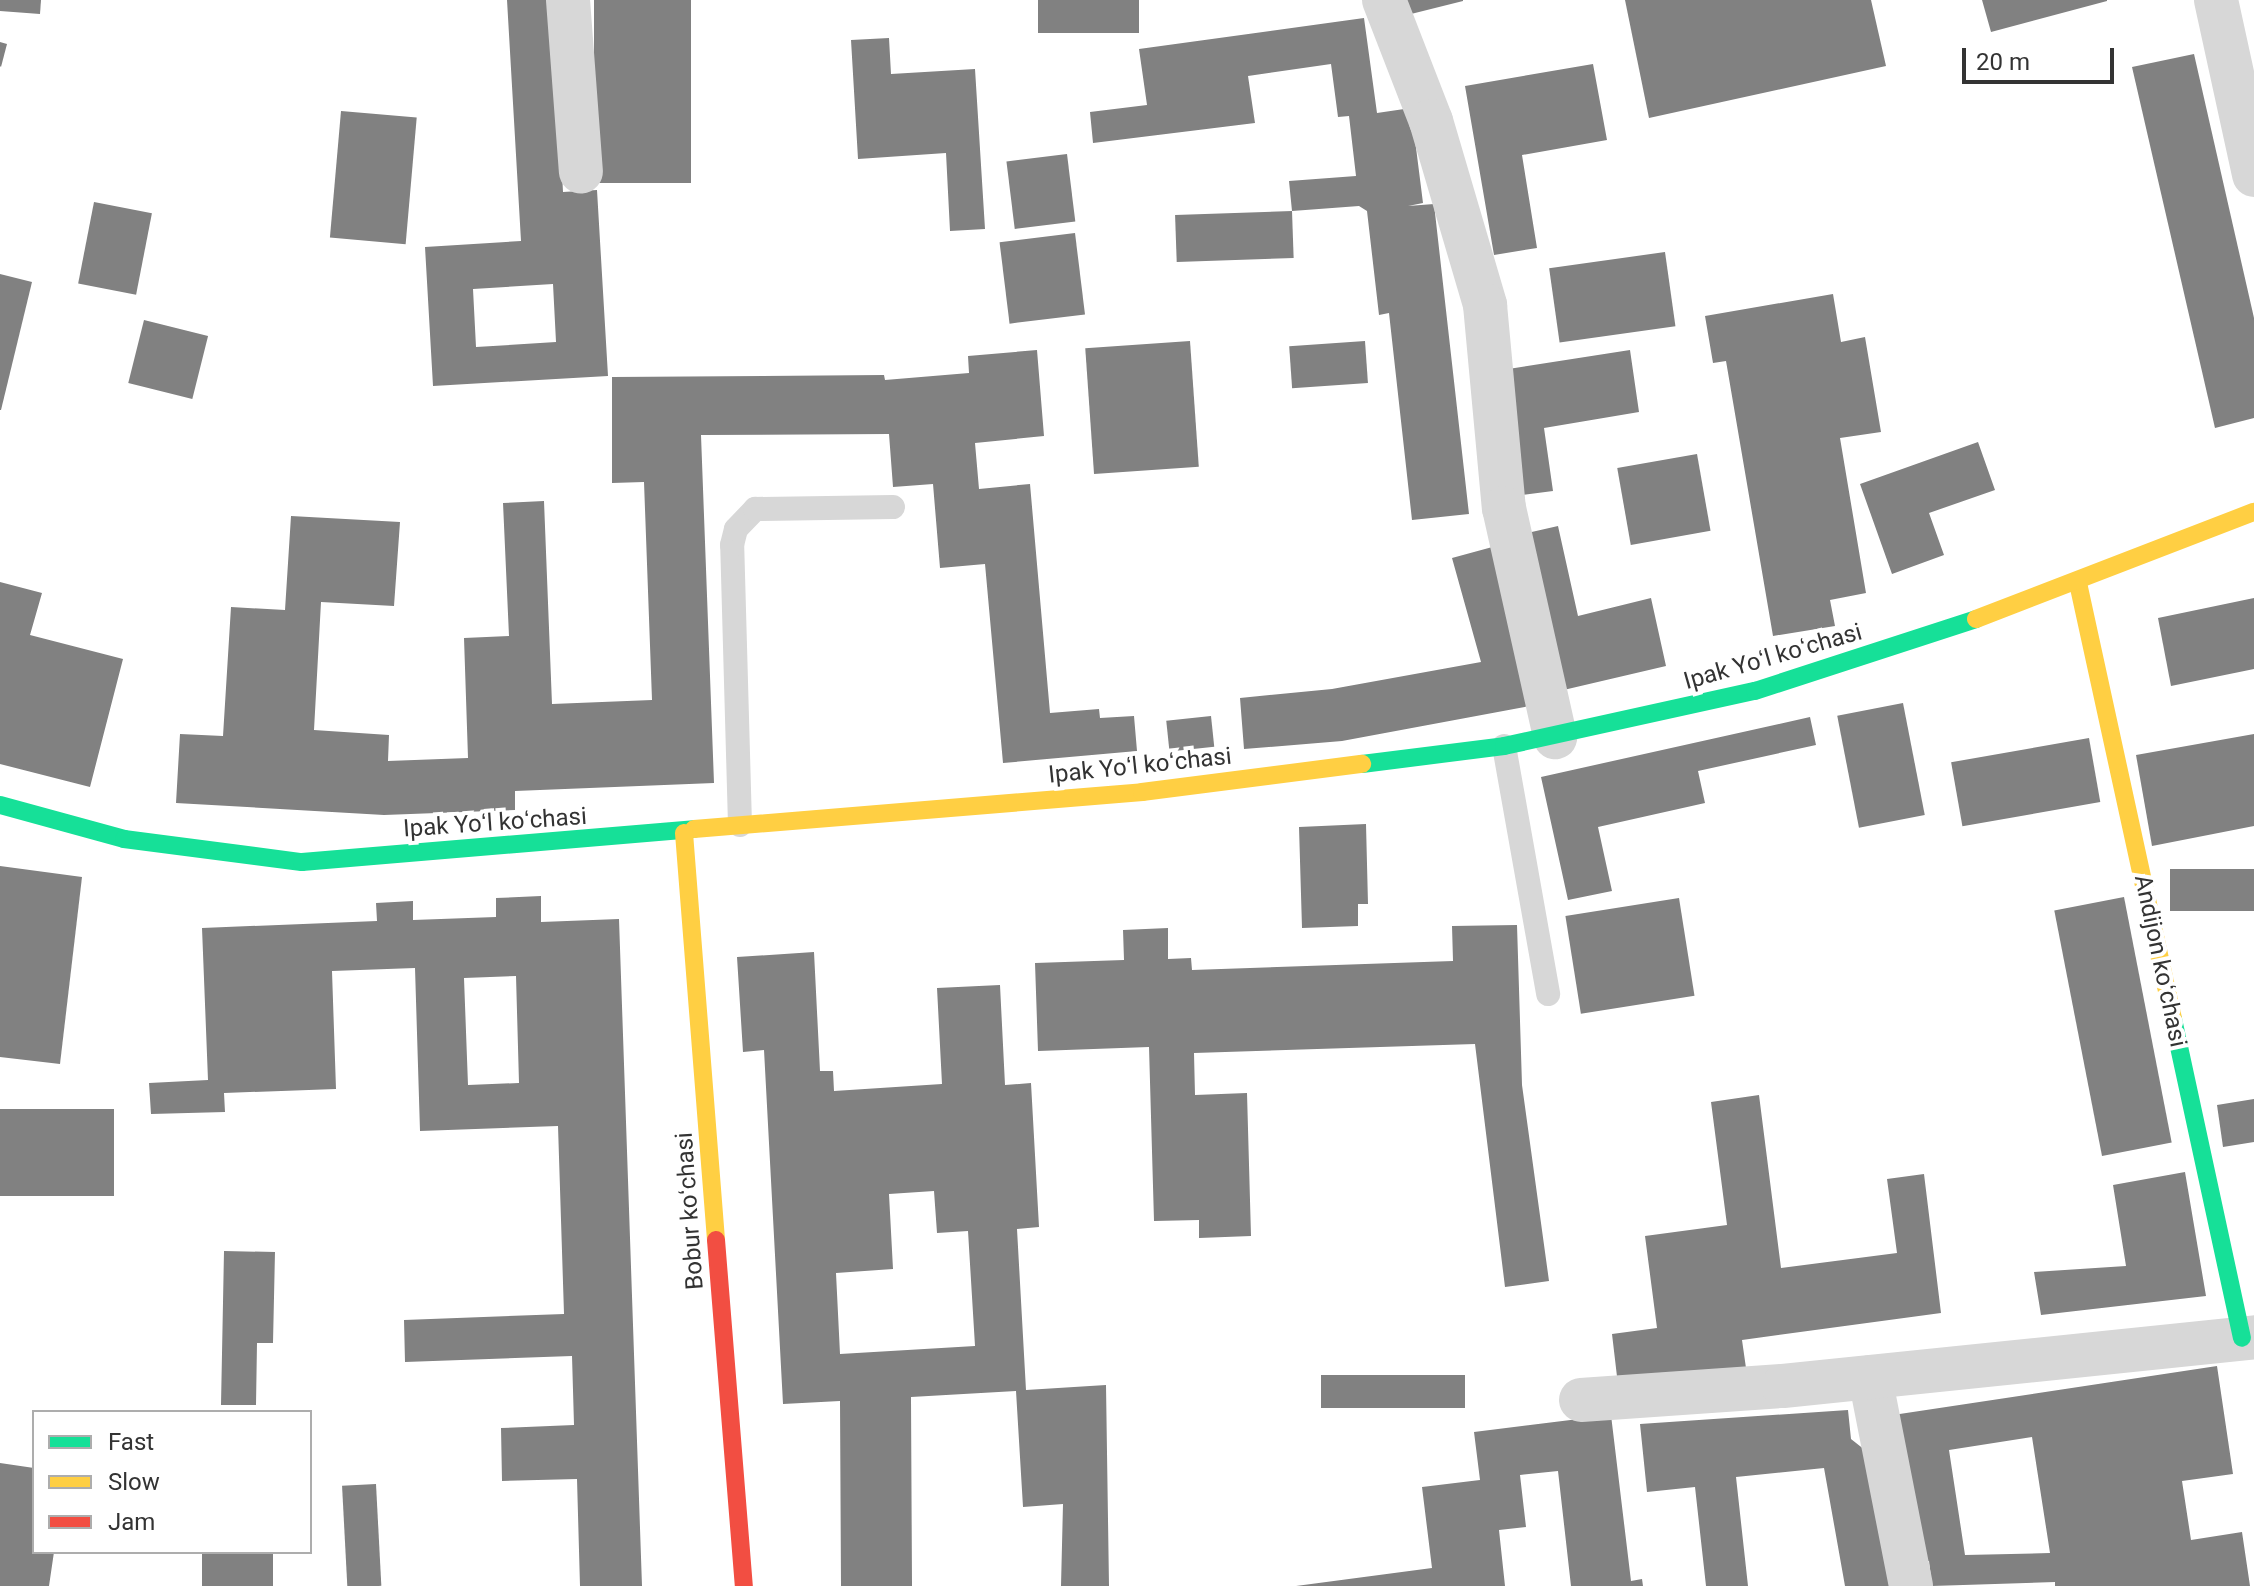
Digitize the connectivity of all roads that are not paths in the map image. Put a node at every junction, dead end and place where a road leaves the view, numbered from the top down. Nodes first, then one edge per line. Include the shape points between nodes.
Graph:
1 (568, 0) edge
2 (1384, 0) edge
3 (2216, 0) edge
4 (581, 172) dead end
5 (2254, 175) edge
6 (893, 507) dead end
7 (2254, 512) edge
8 (2078, 583) junction
9 (1555, 737) junction
10 (1504, 746) junction
11 (0, 805) edge
12 (740, 825) junction
13 (684, 833) junction
14 (1548, 994) dead end
15 (2248, 1337) edge
16 (1870, 1377) junction
17 (1581, 1400) dead end
18 (744, 1586) edge
19 (1911, 1586) edge

1 - 4 street
2 - 9 street via 1431,121 1485,305 1504,508
3 - 5 street
6 - 12 lane via 755,509 736,529 732,545
7 - 8 street, Ipak Yoʻl koʻchasi
8 - 9 street, Ipak Yoʻl koʻchasi via 1755,691
8 - 15 street, Andijon koʻchasi
9 - 10 street, Ipak Yoʻl koʻchasi
10 - 12 street, Ipak Yoʻl koʻchasi via 1142,792
10 - 14 lane
11 - 13 street, Ipak Yoʻl koʻchasi via 124,839 302,862
12 - 13 street, Ipak Yoʻl koʻchasi
13 - 18 street, Bobur koʻchasi
15 - 16 street, Andijon koʻchasi via 2171,1341
16 - 17 street, Andijon koʻchasi
16 - 19 street

